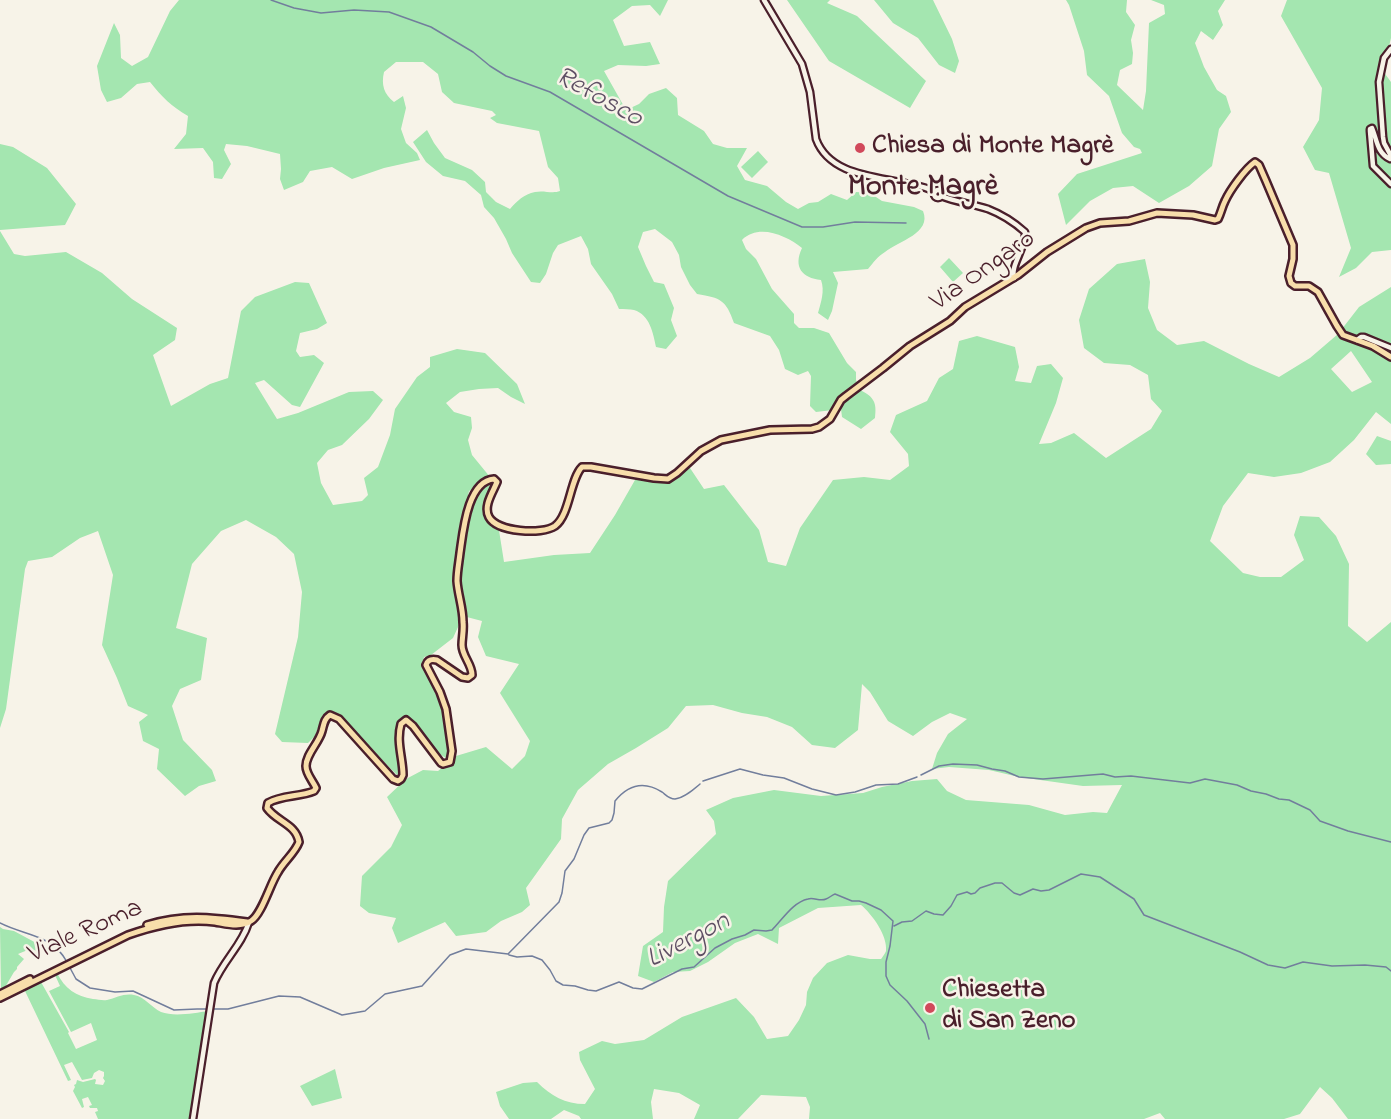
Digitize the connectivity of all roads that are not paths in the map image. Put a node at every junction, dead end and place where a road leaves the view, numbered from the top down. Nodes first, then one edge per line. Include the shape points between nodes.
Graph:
1 (764, 0) edge
2 (1391, 50) edge
3 (1391, 184) edge
4 (1014, 278) junction
5 (1357, 340) junction
6 (1391, 348) edge
7 (1391, 357) edge
8 (249, 922) junction
9 (0, 996) edge
10 (193, 1119) edge

1 - 4 street via 802,64 816,139 822,151 831,160 864,176 927,188 935,192 936,198 941,196 987,209 1025,232 1024,246 1012,272
2 - 3 street via 1384,58 1379,82 1382,133 1389,159 1378,147 1372,128 1370,131 1373,166
4 - 5 main road, Via Ongaro via 1078,232 1100,223 1124,222 1157,213 1218,219 1224,202 1255,162 1293,245 1291,283 1314,288 1340,332
4 - 8 main road, Via Ongaro via 900,353 841,400 819,427 770,430 721,440 706,447 668,478 582,467 559,522 548,529 530,532 491,520 488,502 497,482 494,478 481,486 468,505 458,575 464,623 462,645 472,675 462,677 433,659 426,665 446,709 450,762 441,763 406,720 401,723 398,743 403,775 393,779 339,720 328,716 306,763 314,791 267,805 270,813 294,829 299,842
5 - 6 street via 1364,337
5 - 7 main road
8 - 9 main road, Viale Roma via 238,925 192,921 149,927 92,950
8 - 10 street via 213,988

